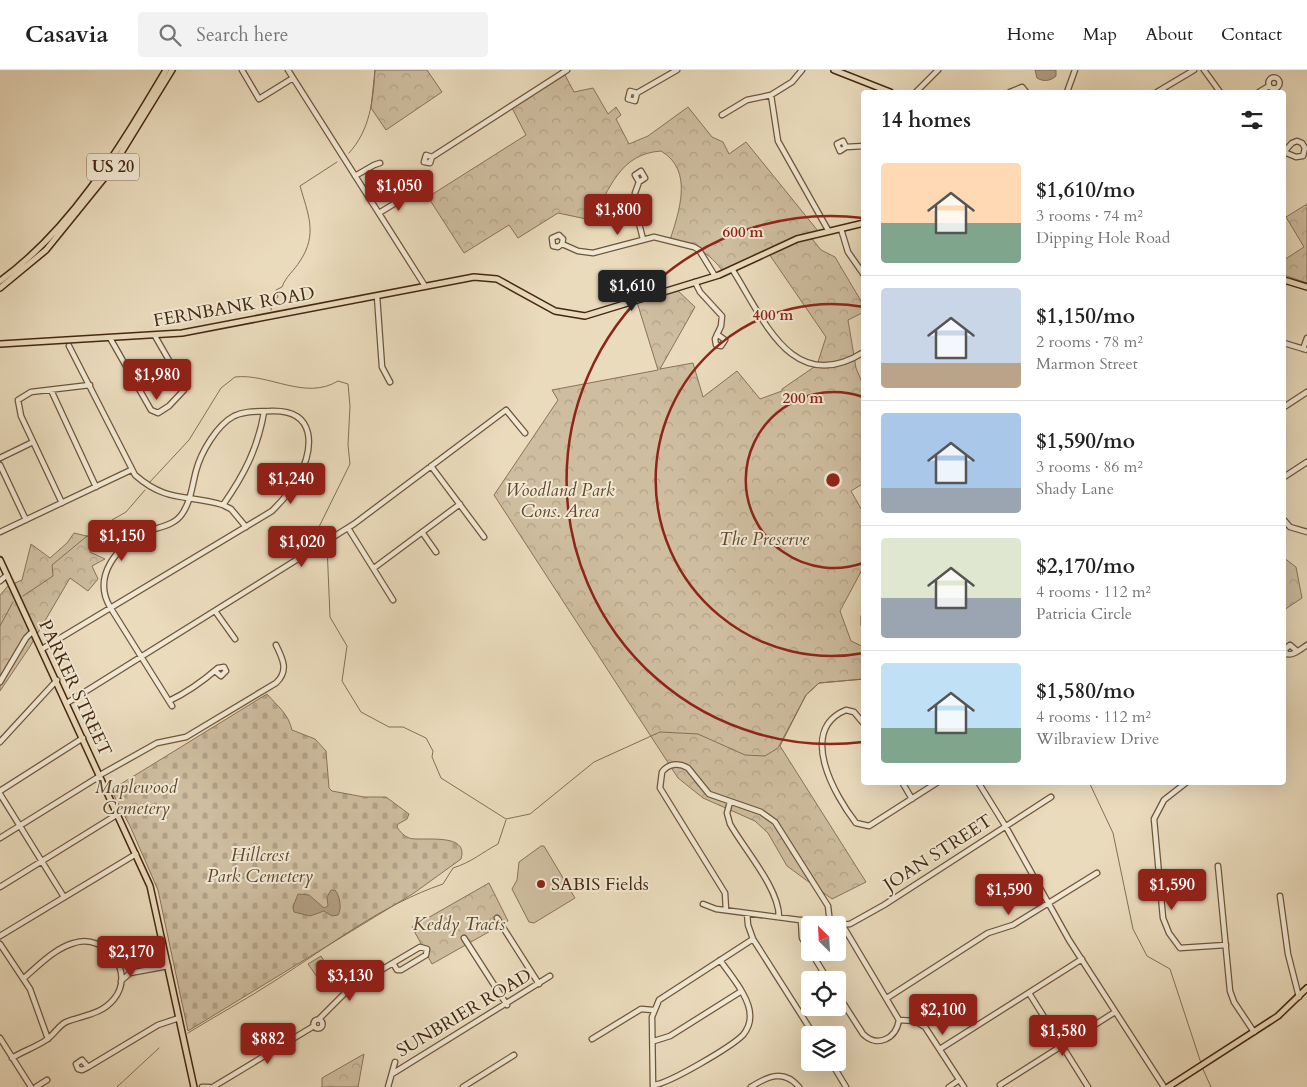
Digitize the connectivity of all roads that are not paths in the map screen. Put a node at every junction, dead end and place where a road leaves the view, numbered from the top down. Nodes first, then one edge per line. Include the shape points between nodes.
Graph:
1 (166, 70) edge
2 (172, 70) edge
3 (242, 70) edge
4 (288, 70) edge
5 (567, 70) edge
6 (677, 70) edge
7 (802, 70) edge
8 (834, 70) edge
9 (938, 70) edge
10 (1075, 70) edge
11 (1194, 70) edge
12 (1204, 70) edge
13 (293, 78) junction
14 (1269, 86) dead end
15 (885, 90) edge
16 (918, 90) edge
17 (1068, 90) edge
18 (1160, 90) edge
19 (1219, 90) edge
20 (1262, 90) edge
21 (638, 93) dead end
22 (771, 95) junction
23 (722, 115) dead end
24 (861, 146) edge
25 (846, 147) dead end
26 (1286, 150) edge
27 (1286, 154) edge
28 (432, 157) dead end
29 (380, 163) dead end
30 (355, 176) junction
31 (639, 182) dead end
32 (400, 196) dead end
33 (379, 213) junction
34 (861, 224) edge
35 (841, 229) junction
36 (828, 230) junction
37 (643, 239) junction
38 (562, 244) dead end
39 (732, 269) junction
40 (861, 271) edge
41 (714, 276) junction
42 (0, 281) edge
43 (1286, 281) edge
44 (694, 282) junction
45 (425, 286) junction
46 (1307, 287) edge
47 (0, 288) edge
48 (377, 296) junction
49 (718, 334) dead end
50 (155, 336) junction
51 (110, 338) junction
52 (1307, 338) edge
53 (1286, 343) edge
54 (0, 344) edge
55 (69, 346) dead end
56 (1305, 350) edge
57 (861, 353) edge
58 (390, 382) dead end
59 (90, 385) junction
60 (51, 390) junction
61 (1307, 392) edge
62 (1286, 406) edge
63 (264, 412) junction
64 (525, 433) dead end
65 (33, 442) junction
66 (0, 458) edge
67 (1307, 462) edge
68 (0, 465) edge
69 (431, 466) junction
70 (131, 470) junction
71 (1286, 476) edge
72 (96, 487) junction
73 (190, 498) junction
74 (62, 503) junction
75 (460, 504) junction
76 (223, 505) junction
77 (26, 520) junction
78 (1286, 522) edge
79 (246, 527) junction
80 (348, 528) junction
81 (0, 532) edge
82 (422, 532) junction
83 (1307, 532) edge
84 (484, 537) dead end
85 (436, 552) dead end
86 (0, 560) edge
87 (374, 568) junction
88 (7, 575) junction
89 (0, 581) edge
90 (394, 600) dead end
91 (110, 607) junction
92 (215, 611) junction
93 (33, 631) junction
94 (235, 639) dead end
95 (276, 645) dead end
96 (1307, 645) edge
97 (42, 649) junction
98 (1297, 651) dead end
99 (141, 657) junction
100 (214, 671) dead end
101 (57, 680) junction
102 (0, 682) edge
103 (67, 703) junction
104 (861, 720) edge
105 (82, 738) junction
106 (0, 742) edge
107 (100, 776) junction
108 (904, 785) edge
109 (933, 785) edge
110 (980, 785) edge
111 (1183, 785) edge
112 (0, 792) edge
113 (1051, 797) dead end
114 (912, 799) junction
115 (730, 802) junction
116 (118, 814) junction
117 (20, 826) junction
118 (1006, 826) junction
119 (0, 838) edge
120 (136, 854) junction
121 (42, 861) junction
122 (1218, 866) dead end
123 (1097, 873) dead end
124 (0, 887) edge
125 (1280, 896) dead end
126 (64, 897) junction
127 (703, 904) dead end
128 (1049, 904) junction
129 (726, 910) junction
130 (747, 913) junction
131 (829, 916) edge
132 (779, 917) junction
133 (497, 918) dead end
134 (801, 920) edge
135 (846, 923) edge
136 (0, 936) edge
137 (846, 936) edge
138 (464, 938) dead end
139 (753, 939) junction
140 (0, 944) edge
141 (1226, 944) junction
142 (1082, 959) junction
143 (720, 960) junction
144 (392, 963) junction
145 (168, 966) junction
146 (120, 968) junction
147 (130, 973) junction
148 (550, 976) dead end
149 (24, 978) junction
150 (121, 981) junction
151 (539, 984) junction
152 (1307, 988) edge
153 (740, 992) junction
154 (1029, 993) junction
155 (1299, 997) junction
156 (887, 998) junction
157 (507, 1005) junction
158 (846, 1007) edge
159 (653, 1010) junction
160 (1115, 1012) junction
161 (179, 1018) junction
162 (899, 1020) junction
163 (808, 1026) edge
164 (1254, 1032) junction
165 (0, 1038) edge
166 (48, 1039) junction
167 (592, 1039) dead end
168 (654, 1041) junction
169 (1062, 1046) junction
170 (940, 1049) junction
171 (514, 1055) dead end
172 (12, 1058) junction
173 (395, 1062) dead end
174 (88, 1067) dead end
175 (836, 1071) edge
176 (392, 1074) junction
177 (47, 1080) dead end
178 (959, 1080) junction
179 (1000, 1085) dead end
180 (653, 1086) edge
181 (32, 1087) edge
182 (36, 1087) edge
183 (194, 1087) edge
184 (202, 1087) edge
185 (211, 1087) edge
186 (388, 1087) edge
187 (463, 1087) edge
188 (751, 1087) edge
189 (799, 1087) edge
190 (846, 1087) edge
191 (949, 1087) edge
192 (964, 1087) edge
193 (1088, 1087) edge
194 (1164, 1087) edge
195 (1168, 1087) edge

1 - 42 main road, US 20 via 107,166 43,245
2 - 47 main road, US 20 via 110,171 46,250
3 - 13 street via 260,99
4 - 13 street
5 - 28 street
6 - 21 street
7 - 22 street via 792,82
8 - 15 main road
9 - 16 street
10 - 17 street
11 - 18 street
12 - 19 street
13 - 30 street
14 - 20 street
22 - 23 street via 747,100
22 - 36 street via 778,141
24 - 25 street
26 - 27 street via 1297,141 1305,148 1298,158
29 - 30 street
30 - 33 street
31 - 37 street via 635,208
32 - 33 street via 397,202
33 - 45 street
34 - 35 main road, FERNBANK ROAD
35 - 36 main road, FERNBANK ROAD
35 - 40 street via 848,252
36 - 39 main road, FERNBANK ROAD via 789,242
37 - 38 street via 593,253
37 - 41 street via 659,238 694,247 703,254
39 - 41 main road, FERNBANK ROAD
39 - 57 street via 780,344 799,360 814,366 832,366
41 - 44 main road, FERNBANK ROAD
43 - 46 main road
44 - 45 main road, FERNBANK ROAD via 585,316 555,311 497,279 471,278
44 - 49 street via 721,314
45 - 48 main road, FERNBANK ROAD
48 - 50 main road, FERNBANK ROAD
48 - 58 street via 382,367
50 - 51 main road, FERNBANK ROAD
50 - 51 street via 184,390 158,413 151,410
51 - 54 main road, FERNBANK ROAD
52 - 56 street
53 - 56 street
55 - 59 street
59 - 60 street
59 - 70 street
60 - 65 street via 26,393 18,400 18,409
60 - 72 street
61 - 62 street
63 - 73 street via 243,412 223,424 196,469
63 - 76 street via 253,455
63 - 79 street via 297,415 306,426 308,446 301,472 286,497 272,511
64 - 69 street via 506,410
65 - 66 street
65 - 74 street
67 - 71 street
68 - 77 street
69 - 75 street
69 - 80 street
70 - 72 street
70 - 73 street via 144,484 160,492
72 - 74 street
73 - 76 street
73 - 91 street via 184,512 175,521 133,539 113,558 103,584
74 - 77 street
75 - 82 street
75 - 84 street
76 - 79 street via 231,509
77 - 81 street
78 - 83 street via 1290,527
79 - 91 street
80 - 87 street
80 - 92 street
82 - 85 street
82 - 87 street
86 - 88 main road, PARKER STREET
87 - 90 street
88 - 89 street
88 - 93 main road, PARKER STREET
91 - 97 street
91 - 99 street
92 - 94 street
92 - 99 street
93 - 97 main road, PARKER STREET
93 - 102 street
95 - 107 street via 284,666 276,683 186,737 157,743
96 - 98 street
97 - 101 main road, PARKER STREET
99 - 100 street via 170,704
99 - 103 street
101 - 103 main road, PARKER STREET
101 - 106 street
103 - 105 main road, PARKER STREET
104 - 114 street via 854,712 846,710 832,718 824,735 828,779 852,818 862,826 869,826
105 - 107 main road, PARKER STREET
105 - 112 street
107 - 116 main road, PARKER STREET
107 - 117 street
108 - 114 street
109 - 114 street
110 - 118 street
111 - 141 street via 1164,800 1154,818 1164,922 1180,948
112 - 117 street
113 - 118 street, JOAN STREET
115 - 129 street via 710,794 683,765 671,765 662,772 660,788 725,893
115 - 131 street via 761,812 776,822 828,906
115 - 132 street via 727,813 730,824 772,894
116 - 120 main road, PARKER STREET
116 - 121 street
117 - 119 street
117 - 121 street
118 - 128 street
118 - 135 street, JOAN STREET via 884,905
120 - 126 street
120 - 145 main road, PARKER STREET via 150,886
121 - 124 street
121 - 126 street
122 - 141 street
123 - 128 street
125 - 155 street
126 - 136 street
127 - 129 street
128 - 142 street
128 - 156 street via 1013,925 988,933
129 - 130 street
130 - 132 street
130 - 139 street
132 - 134 street
133 - 151 street
137 - 156 street
138 - 157 street
139 - 143 street
139 - 163 street
140 - 149 street
141 - 164 street via 1232,996
142 - 154 street
142 - 160 street
143 - 153 street
143 - 159 street via 664,995
144 - 144 street via 421,946 427,949 426,955 402,970 397,970
144 - 185 street via 346,992 314,1021 314,1026
145 - 147 street
145 - 161 main road, PARKER STREET
146 - 147 street
146 - 149 street via 115,957 103,946 79,942 62,949
146 - 150 street
147 - 150 street
148 - 151 street, SUNBRIER ROAD
149 - 166 street
150 - 166 street via 117,995 109,1004 95,1013 64,1023
151 - 157 street, SUNBRIER ROAD
152 - 155 main road
153 - 168 street via 670,1036
153 - 180 street via 750,1017 743,1035 674,1079
154 - 169 street
154 - 170 street
155 - 164 main road
156 - 162 street
157 - 176 street, SUNBRIER ROAD
158 - 162 street via 863,1034 871,1040 891,1036
159 - 167 street via 641,1009
159 - 168 street
160 - 169 street
160 - 194 street
161 - 174 street via 158,1024
161 - 183 main road, PARKER STREET
162 - 170 street via 912,1020 923,1025
164 - 195 main road
165 - 172 street
166 - 172 street
168 - 180 street
169 - 179 street
169 - 193 street
170 - 178 street
171 - 187 street
172 - 181 street
173 - 176 street
175 - 190 street
176 - 186 street
177 - 182 street
178 - 191 street
178 - 192 street
184 - 185 street
188 - 189 street via 777,1075

